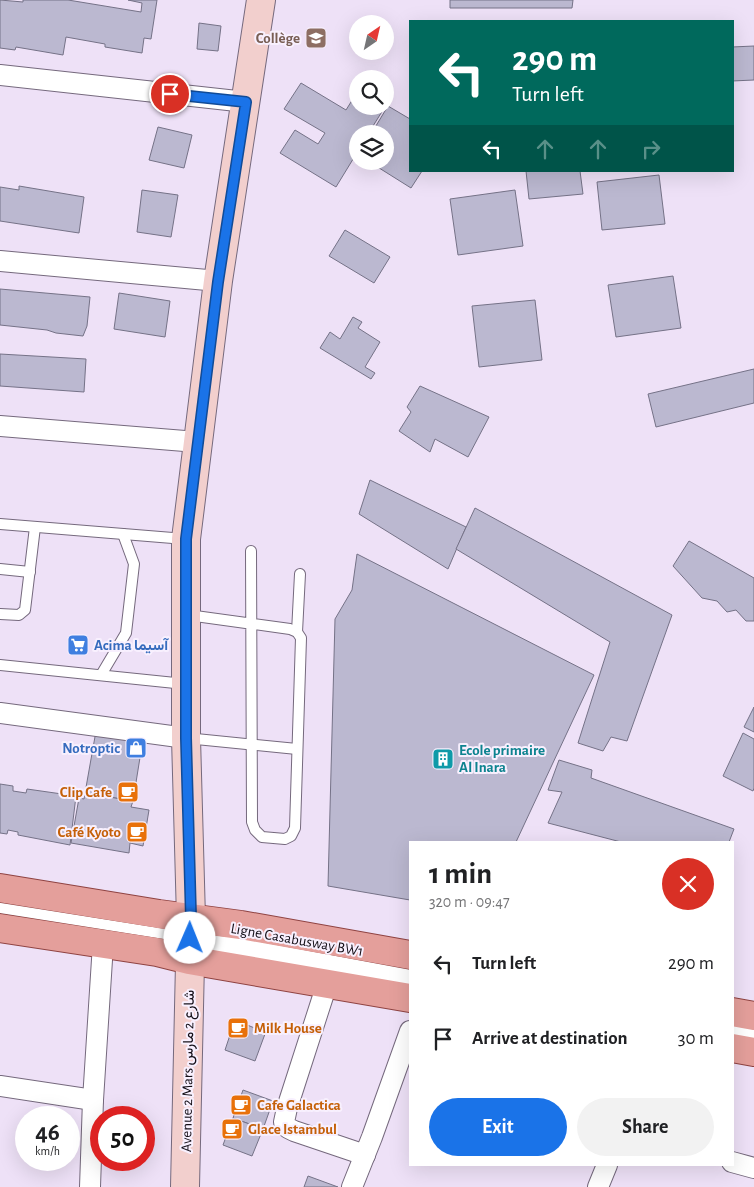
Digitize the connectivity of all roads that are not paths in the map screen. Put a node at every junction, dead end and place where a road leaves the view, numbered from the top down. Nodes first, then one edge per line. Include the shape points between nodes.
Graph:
1 (261, 0) edge
2 (0, 76) edge
3 (246, 102) junction
4 (0, 261) edge
5 (218, 282) junction
6 (0, 426) edge
7 (197, 442) junction
8 (0, 524) edge
9 (35, 527) junction
10 (123, 534) junction
11 (186, 539) junction
12 (251, 551) dead end
13 (0, 569) edge
14 (30, 572) junction
15 (300, 574) dead end
16 (0, 614) edge
17 (186, 615) junction
18 (252, 624) junction
19 (297, 632) junction
20 (0, 665) edge
21 (101, 675) junction
22 (186, 684) junction
23 (0, 713) edge
24 (186, 738) junction
25 (251, 745) junction
26 (297, 749) junction
27 (0, 888) edge
28 (0, 908) edge
29 (0, 916) edge
30 (0, 928) edge
31 (190, 941) junction
32 (102, 944) junction
33 (409, 955) edge
34 (409, 975) edge
35 (409, 983) edge
36 (326, 984) junction
37 (409, 998) edge
38 (734, 1012) edge
39 (754, 1016) edge
40 (734, 1030) edge
41 (409, 1034) edge
42 (754, 1034) edge
43 (734, 1039) edge
44 (754, 1043) edge
45 (734, 1048) edge
46 (754, 1052) edge
47 (0, 1086) edge
48 (93, 1100) junction
49 (366, 1155) junction
50 (734, 1163) edge
51 (606, 1166) edge
52 (754, 1168) edge
53 (90, 1187) edge
54 (185, 1187) edge
55 (352, 1187) edge
56 (598, 1187) edge

1 - 3 main road, Avenue 2 Mars شارع 2 مارس
2 - 3 street
3 - 5 main road, Avenue 2 Mars شارع 2 مارس
4 - 5 street
5 - 7 main road, Avenue 2 Mars شارع 2 مارس
6 - 7 street
7 - 11 main road, Avenue 2 Mars شارع 2 مارس
8 - 9 lane
9 - 10 lane
9 - 14 lane
10 - 11 lane
10 - 21 lane via 134,564 126,633
11 - 17 main road, Avenue 2 Mars شارع 2 مارس
12 - 18 lane
13 - 14 lane
14 - 16 lane via 25,610 19,615
15 - 19 lane
17 - 18 lane
17 - 22 main road, Avenue 2 Mars شارع 2 مارس
18 - 19 lane
18 - 25 lane
19 - 26 lane via 300,638
20 - 21 lane
21 - 22 lane
22 - 24 main road, Avenue 2 Mars شارع 2 مارس
23 - 24 street
24 - 25 lane
24 - 31 main road, Avenue 2 Mars شارع 2 مارس
25 - 26 lane
25 - 26 lane via 254,830 262,837 285,840 294,828
27 - 31 main road
28 - 31 lane, Ligne Casabusway BW1
29 - 31 lane, Ligne Casabusway BW1
30 - 32 main road
31 - 32 main road via 158,952
31 - 33 main road via 241,925
31 - 34 lane, Ligne Casabusway BW1 via 239,944
31 - 35 lane, Ligne Casabusway BW1
31 - 36 main road
31 - 54 main road, Avenue 2 Mars شارع 2 مارس
32 - 48 street
36 - 37 main road
36 - 49 street via 284,1122 294,1131
38 - 39 main road
40 - 42 lane
41 - 49 street
43 - 44 lane
45 - 46 main road
47 - 48 street
48 - 53 street
49 - 55 street
50 - 52 street
51 - 56 street

